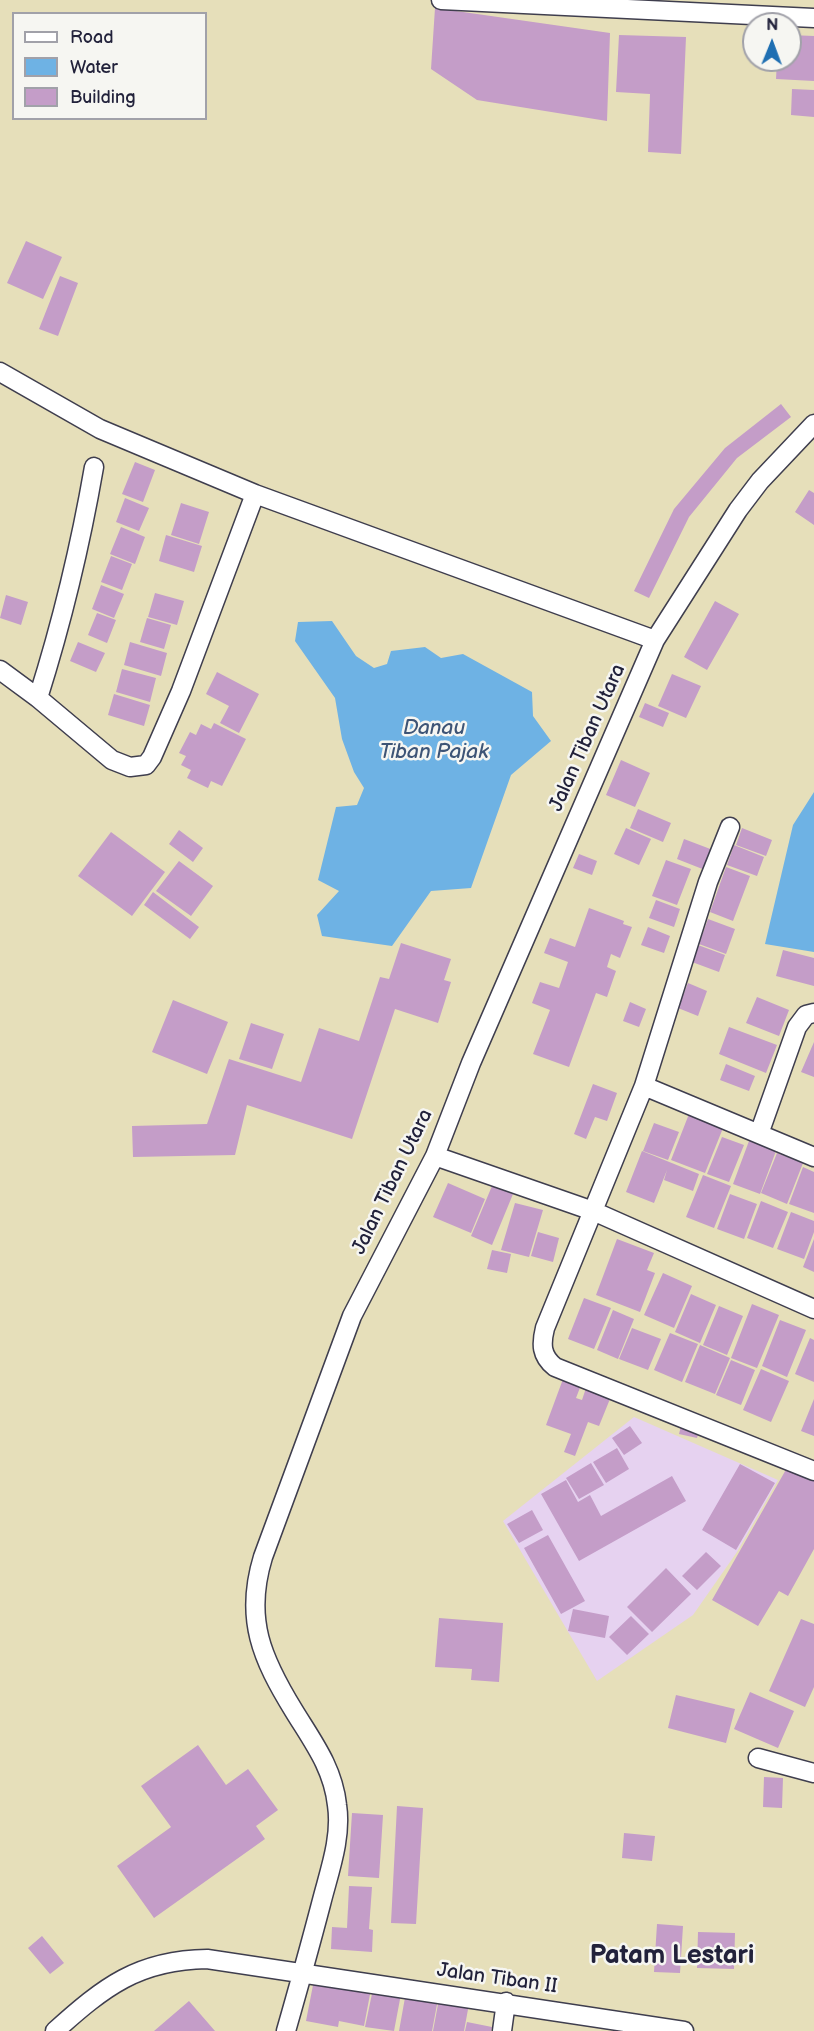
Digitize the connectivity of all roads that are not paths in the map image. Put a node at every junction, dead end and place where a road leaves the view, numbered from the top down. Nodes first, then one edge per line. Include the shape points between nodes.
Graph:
1 (442, 0) edge
2 (814, 18) edge
3 (0, 372) edge
4 (814, 424) edge
5 (94, 467) dead end
6 (255, 494) junction
7 (656, 640) junction
8 (0, 670) edge
9 (38, 698) junction
10 (730, 827) dead end
11 (814, 1013) edge
12 (644, 1086) junction
13 (759, 1134) junction
14 (435, 1156) junction
15 (814, 1157) edge
16 (593, 1211) junction
17 (814, 1309) edge
18 (814, 1471) edge
19 (758, 1758) dead end
20 (814, 1773) edge
21 (303, 1973) junction
22 (506, 2002) junction
23 (56, 2031) edge
24 (286, 2031) edge
25 (502, 2031) edge
26 (684, 2031) edge

1 - 2 street
3 - 6 street via 100,429
4 - 7 street, Jalan Tiban Utara via 738,510
5 - 9 street via 67,607
6 - 7 street
6 - 9 street via 181,692 146,765 130,767 112,760
7 - 14 street, Jalan Tiban Utara via 471,1063
8 - 9 street
10 - 12 street via 708,882
11 - 13 street via 806,1015 797,1028
12 - 13 street
12 - 16 street
13 - 15 street
14 - 16 street
14 - 21 street, Jalan Tiban Utara via 352,1316 263,1557 254,1594 256,1629 265,1657 321,1751 338,1807 330,1873
16 - 17 street
16 - 18 street via 545,1328 542,1343 548,1361
19 - 20 street
21 - 22 street, Jalan Tiban II
21 - 23 street, Jalan Tiban II via 207,1959 161,1964 112,1984
21 - 24 street, Jalan Tiban Utara
22 - 25 street
22 - 26 street, Jalan Tiban II

